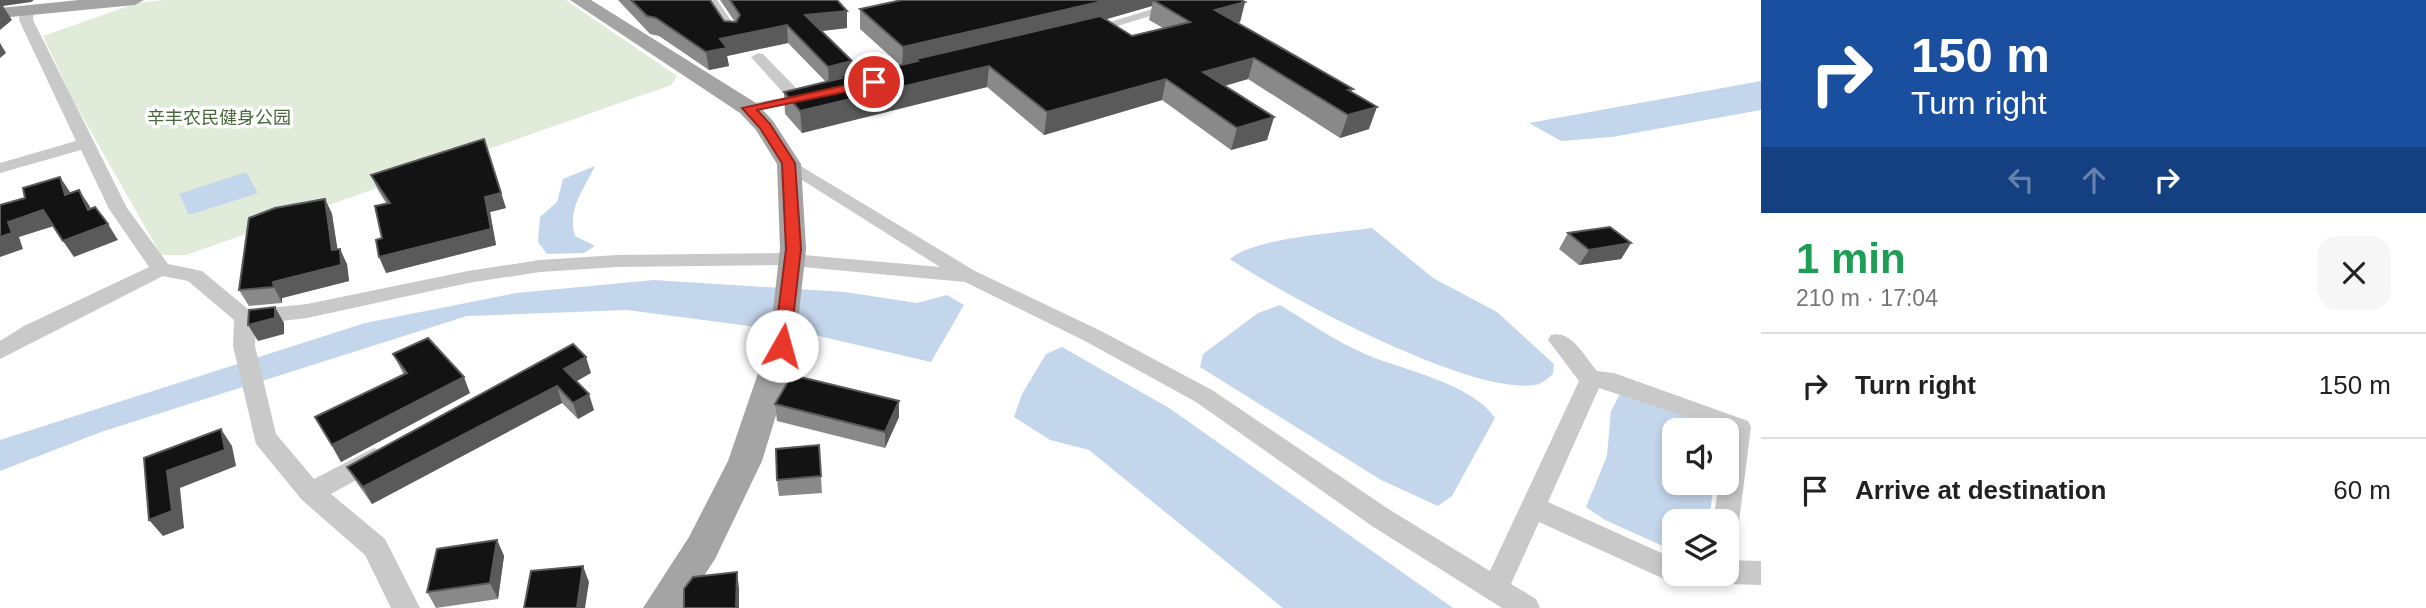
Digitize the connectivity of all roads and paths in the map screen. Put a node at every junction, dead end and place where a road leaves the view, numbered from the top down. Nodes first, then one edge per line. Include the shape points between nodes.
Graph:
1 (135, 0) edge
2 (579, 0) edge
3 (710, 0) edge
4 (1166, 0) edge
5 (27, 11) junction
6 (0, 13) edge
7 (733, 34) edge
8 (1074, 34) edge
9 (758, 57) dead end
10 (825, 94) edge
11 (799, 100) junction
12 (748, 108) junction
13 (84, 144) junction
14 (789, 163) junction
15 (0, 168) edge
16 (160, 268) junction
17 (968, 276) junction
18 (245, 318) junction
19 (1559, 340) dead end
20 (0, 351) edge
21 (1591, 380) junction
22 (393, 448) edge
23 (312, 493) junction
24 (1532, 507) junction
25 (1728, 509) edge
26 (1662, 566) edge
27 (1739, 572) edge
28 (1761, 573) edge
29 (1495, 589) junction
30 (406, 608) edge
31 (662, 608) edge
32 (1526, 608) edge

1 - 5 main road
2 - 12 main road
3 - 7 street
4 - 8 street via 1176,6
5 - 6 main road
5 - 13 street via 26,20
9 - 11 street
10 - 11 street
11 - 12 street
12 - 14 main road
13 - 15 street
13 - 16 street via 118,209
14 - 17 street
14 - 31 main road, bridge via 793,249 782,346 745,461 702,548
16 - 18 street via 195,276
16 - 20 street
17 - 18 street via 781,259 617,261 468,276 307,311
17 - 29 street via 1204,396 1381,518
18 - 23 street via 244,346 265,437
19 - 21 street
21 - 24 street
21 - 25 street via 1606,379 1739,427
22 - 23 street
23 - 30 street via 375,547
24 - 26 street
24 - 29 street
27 - 28 street
29 - 32 street

